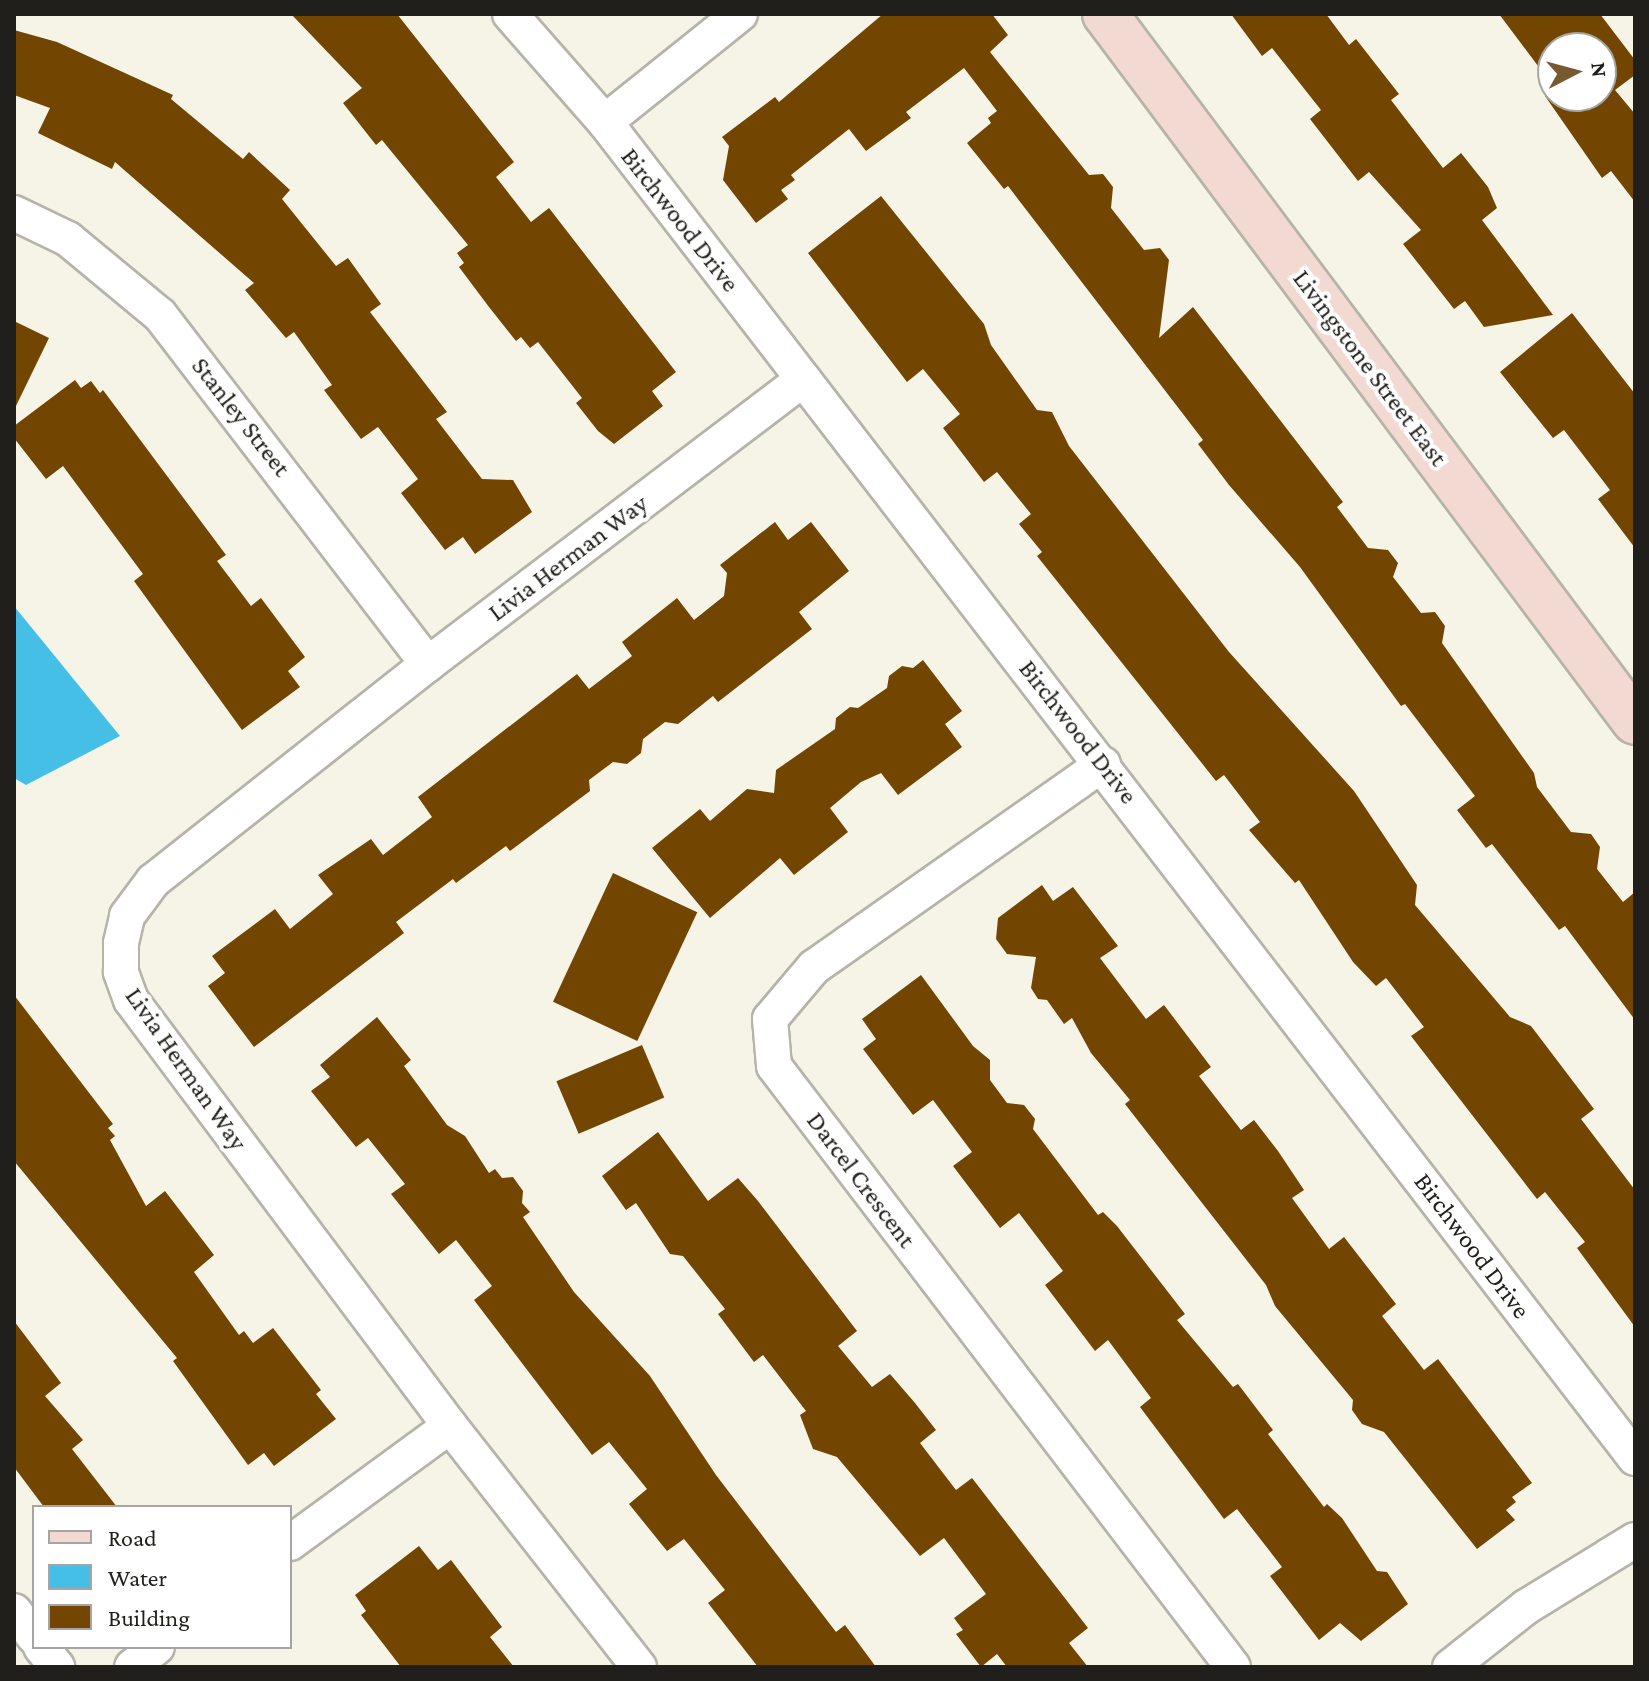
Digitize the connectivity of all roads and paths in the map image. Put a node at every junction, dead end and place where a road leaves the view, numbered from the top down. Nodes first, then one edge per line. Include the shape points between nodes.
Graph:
1 (510, 14) edge
2 (740, 14) edge
3 (1105, 14) edge
4 (605, 122) junction
5 (14, 213) edge
6 (803, 379) junction
7 (428, 664) junction
8 (1635, 722) edge
9 (1103, 764) junction
10 (450, 1426) junction
11 (1635, 1458) edge
12 (1635, 1540) edge
13 (292, 1542) edge
14 (14, 1611) edge
15 (32, 1634) edge
16 (43, 1649) edge
17 (154, 1649) edge
18 (57, 1667) edge
19 (132, 1667) edge
20 (639, 1667) edge
21 (1233, 1667) edge
22 (1450, 1667) edge

1 - 4 street, Birchwood Drive
2 - 4 street
3 - 8 street, Livingstone Street East
4 - 6 street, Birchwood Drive
5 - 7 street, Stanley Street via 68,239 160,315
6 - 7 street, Livia Herman Way
6 - 9 street, Birchwood Drive
7 - 10 street, Livia Herman Way via 153,881 127,916 121,972 131,1000
9 - 11 street, Birchwood Drive
9 - 21 street, Darcel Crescent via 814,967 770,1019 774,1066
10 - 13 street
10 - 20 street, Livia Herman Way
12 - 22 street via 1526,1607
14 - 15 street
16 - 18 street
17 - 19 street

